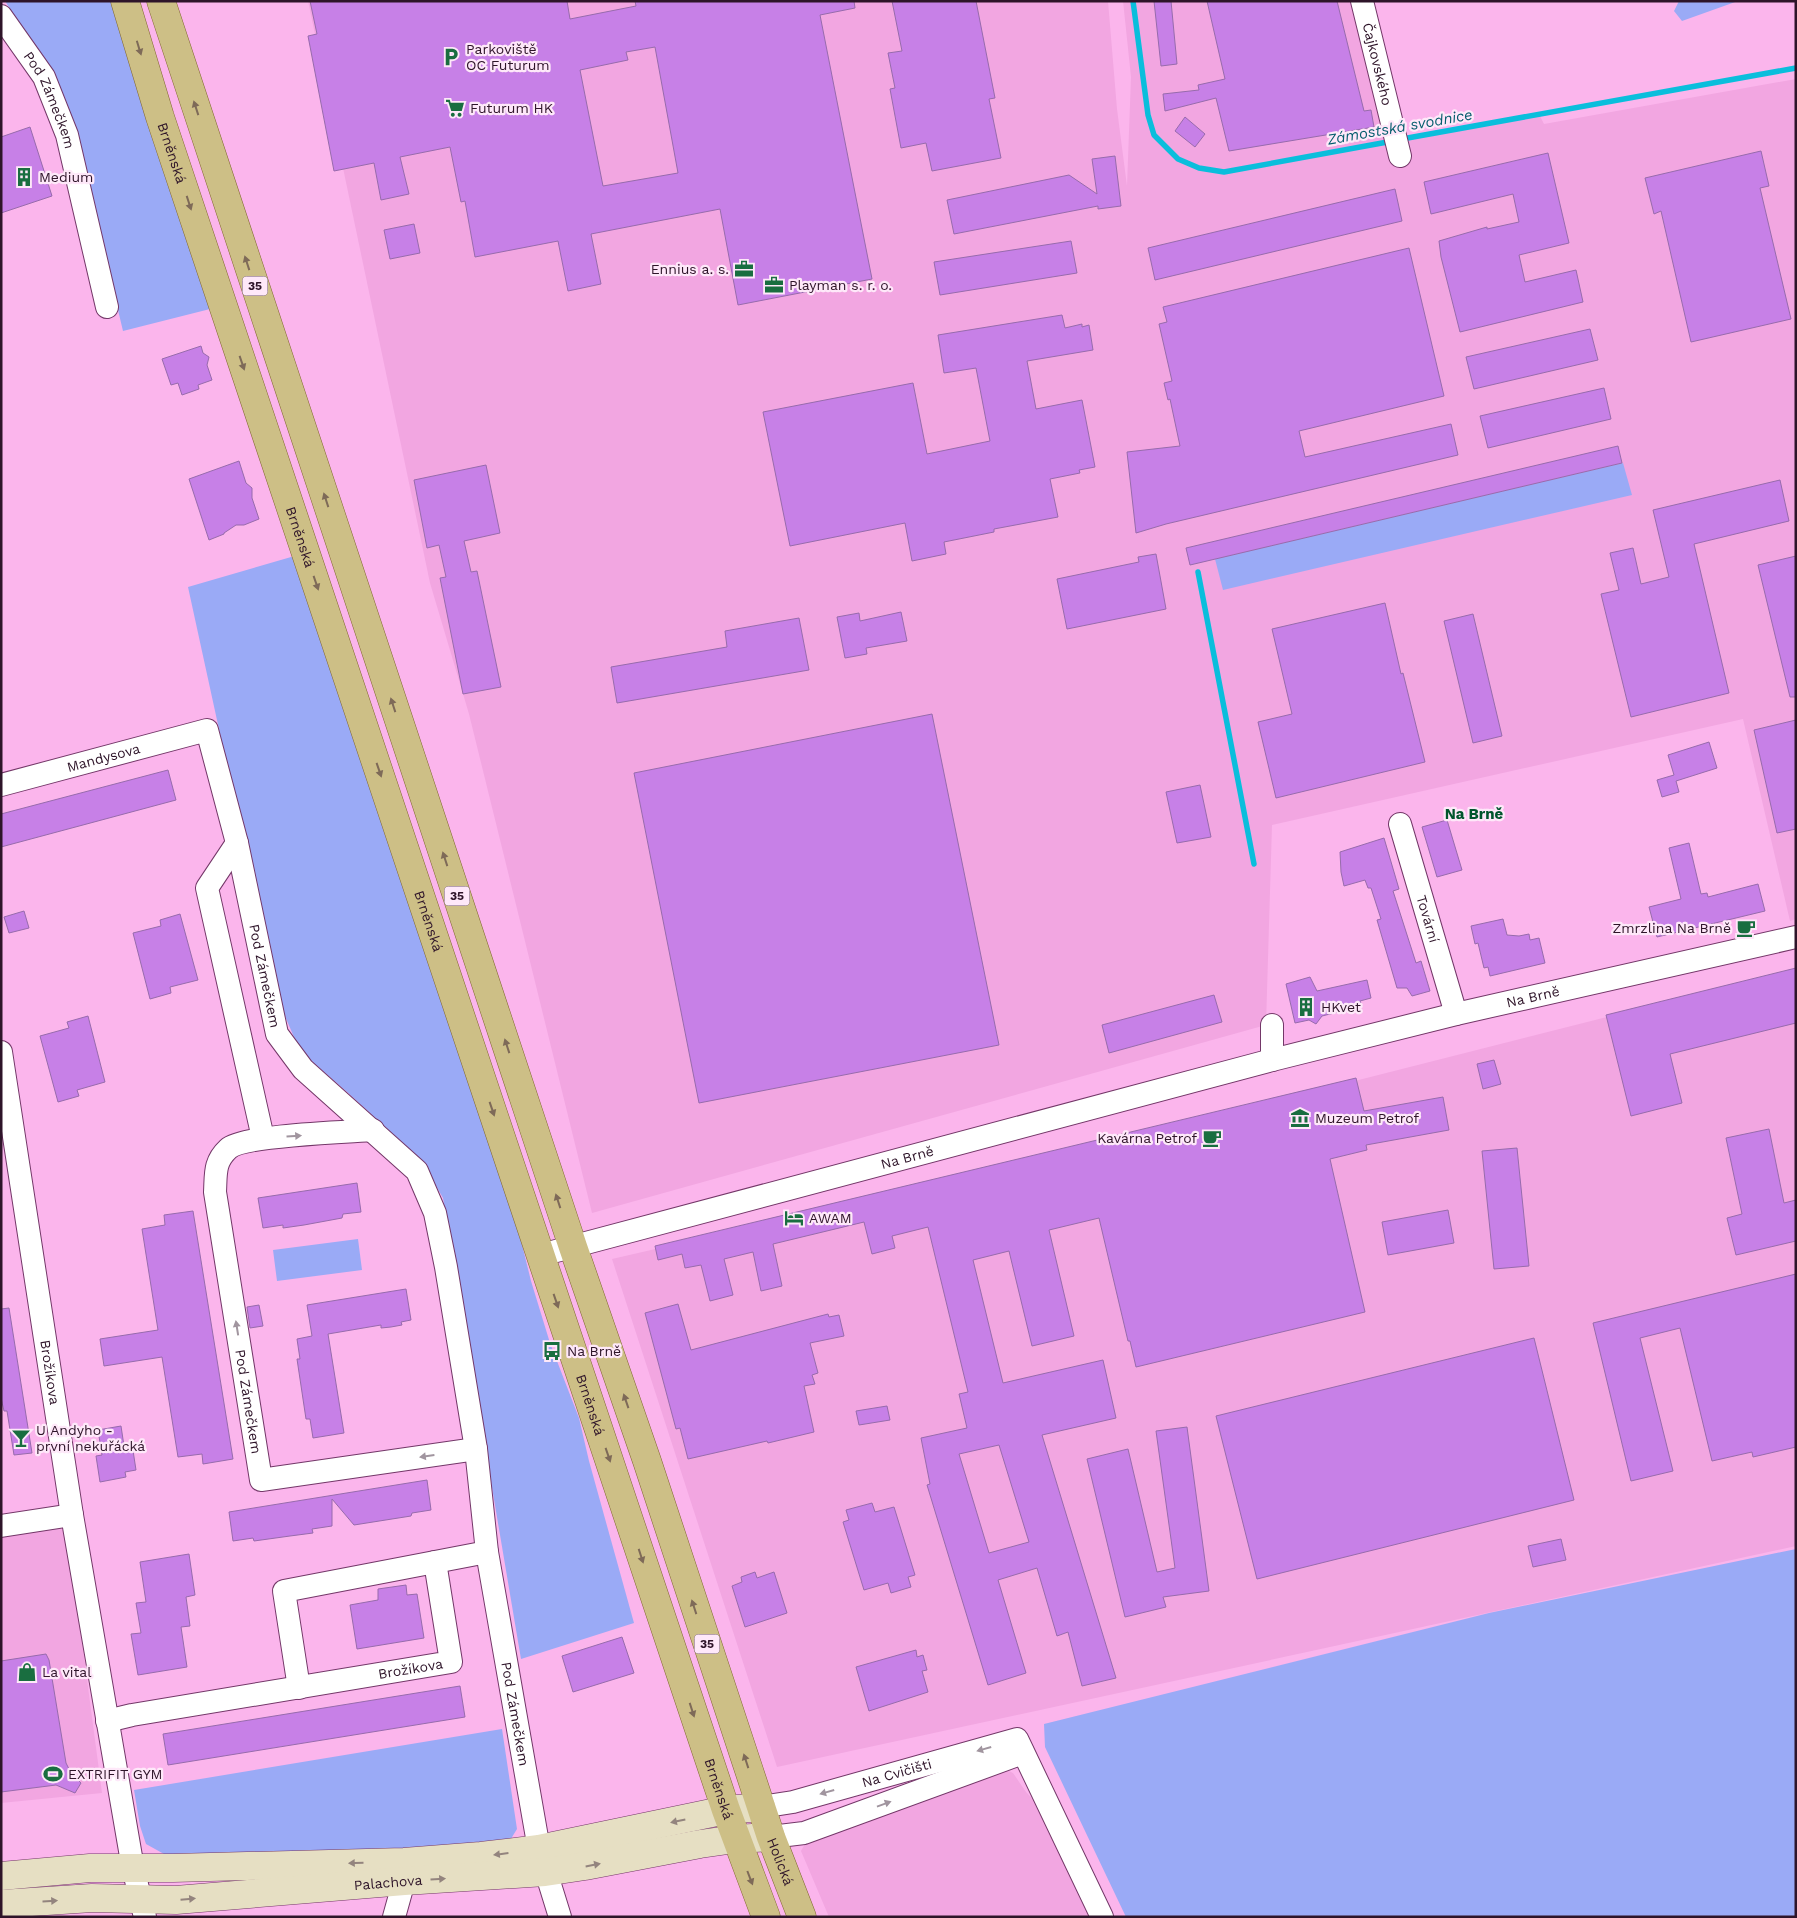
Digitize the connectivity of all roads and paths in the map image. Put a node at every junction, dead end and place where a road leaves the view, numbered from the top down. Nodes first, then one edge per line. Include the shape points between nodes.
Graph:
1 (125, 1) edge
2 (161, 1) edge
3 (1362, 1) edge
4 (1, 16) edge
5 (1400, 156) dead end
6 (107, 308) dead end
7 (207, 730) joint
8 (1, 785) edge
9 (1400, 824) dead end
10 (236, 844) junction
11 (1796, 937) edge
12 (1456, 1014) junction
13 (1272, 1025) dead end
14 (1, 1052) edge
15 (1272, 1060) junction
16 (373, 1130) junction
17 (263, 1138) junction
18 (573, 1247) junction
19 (541, 1254) junction
20 (476, 1449) junction
21 (72, 1515) junction
22 (1, 1526) edge
23 (487, 1552) junction
24 (435, 1562) junction
25 (299, 1688) junction
26 (107, 1721) junction
27 (1023, 1753) junction
28 (761, 1807) junction
29 (726, 1810) junction
30 (771, 1837) junction
31 (735, 1839) junction
32 (542, 1861) junction
33 (132, 1868) junction
34 (1, 1876) edge
35 (404, 1881) junction
36 (1, 1904) edge
37 (143, 1908) edge
38 (394, 1917) edge
39 (560, 1917) edge
40 (766, 1917) edge
41 (802, 1917) edge
42 (1102, 1917) edge

1 -> 19 main road, Brněnská / 35 via 169,144
18 -> 2 main road, 35
3 - 5 street, Čajkovského
4 - 6 street, Pod Zámečkem via 44,77 66,135
7 - 8 street, Mandysova
7 - 10 street, Pod Zámečkem
9 - 12 street, Tovární
10 - 16 street, Pod Zámečkem via 277,1034 303,1069
10 - 17 street via 208,888
11 - 12 street, Na Brně
12 - 15 street, Na Brně
13 - 15 street
14 - 21 street, Brožíkova
15 - 18 street, Na Brně
17 -> 16 street, Pod Zámečkem
16 - 20 street, Pod Zámečkem via 417,1171 435,1213
20 -> 17 street, Pod Zámečkem via 261,1480 214,1192 216,1165 229,1148
18 - 19 street, Na Brně
28 -> 18 main road, 35
19 -> 29 main road, Brněnská / 35
20 - 23 street, Pod Zámečkem
21 - 22 street
21 - 26 street, Brožíkova
23 - 24 street
23 - 32 street, Pod Zámečkem
24 - 25 street via 284,1591
24 - 25 street, Brožíkova via 451,1662
25 - 26 street, Brožíkova
26 - 33 street, Brožíkova
27 -> 28 street, Na Cvičišti via 1017,1740 793,1802
30 -> 27 street, Na Cvičišti via 804,1833
27 - 42 street
28 - 29 street, Palachova
28 - 30 main road, Holická / 35
29 - 31 main road, Brněnská / 35
29 -> 32 street, Palachova
30 - 31 street, Palachova
30 - 41 main road, Holická / 35
32 -> 31 street, Palachova
31 -> 40 main road, 35
32 -> 33 street, Palachova
35 -> 32 street, Palachova
32 - 39 street, Pod Zámečkem
33 - 34 street, Palachova via 90,1868
33 - 37 street, Brožíkova
37 -> 35 street, Palachova via 176,1900
35 - 38 street
36 -> 37 street, Palachova via 92,1898

